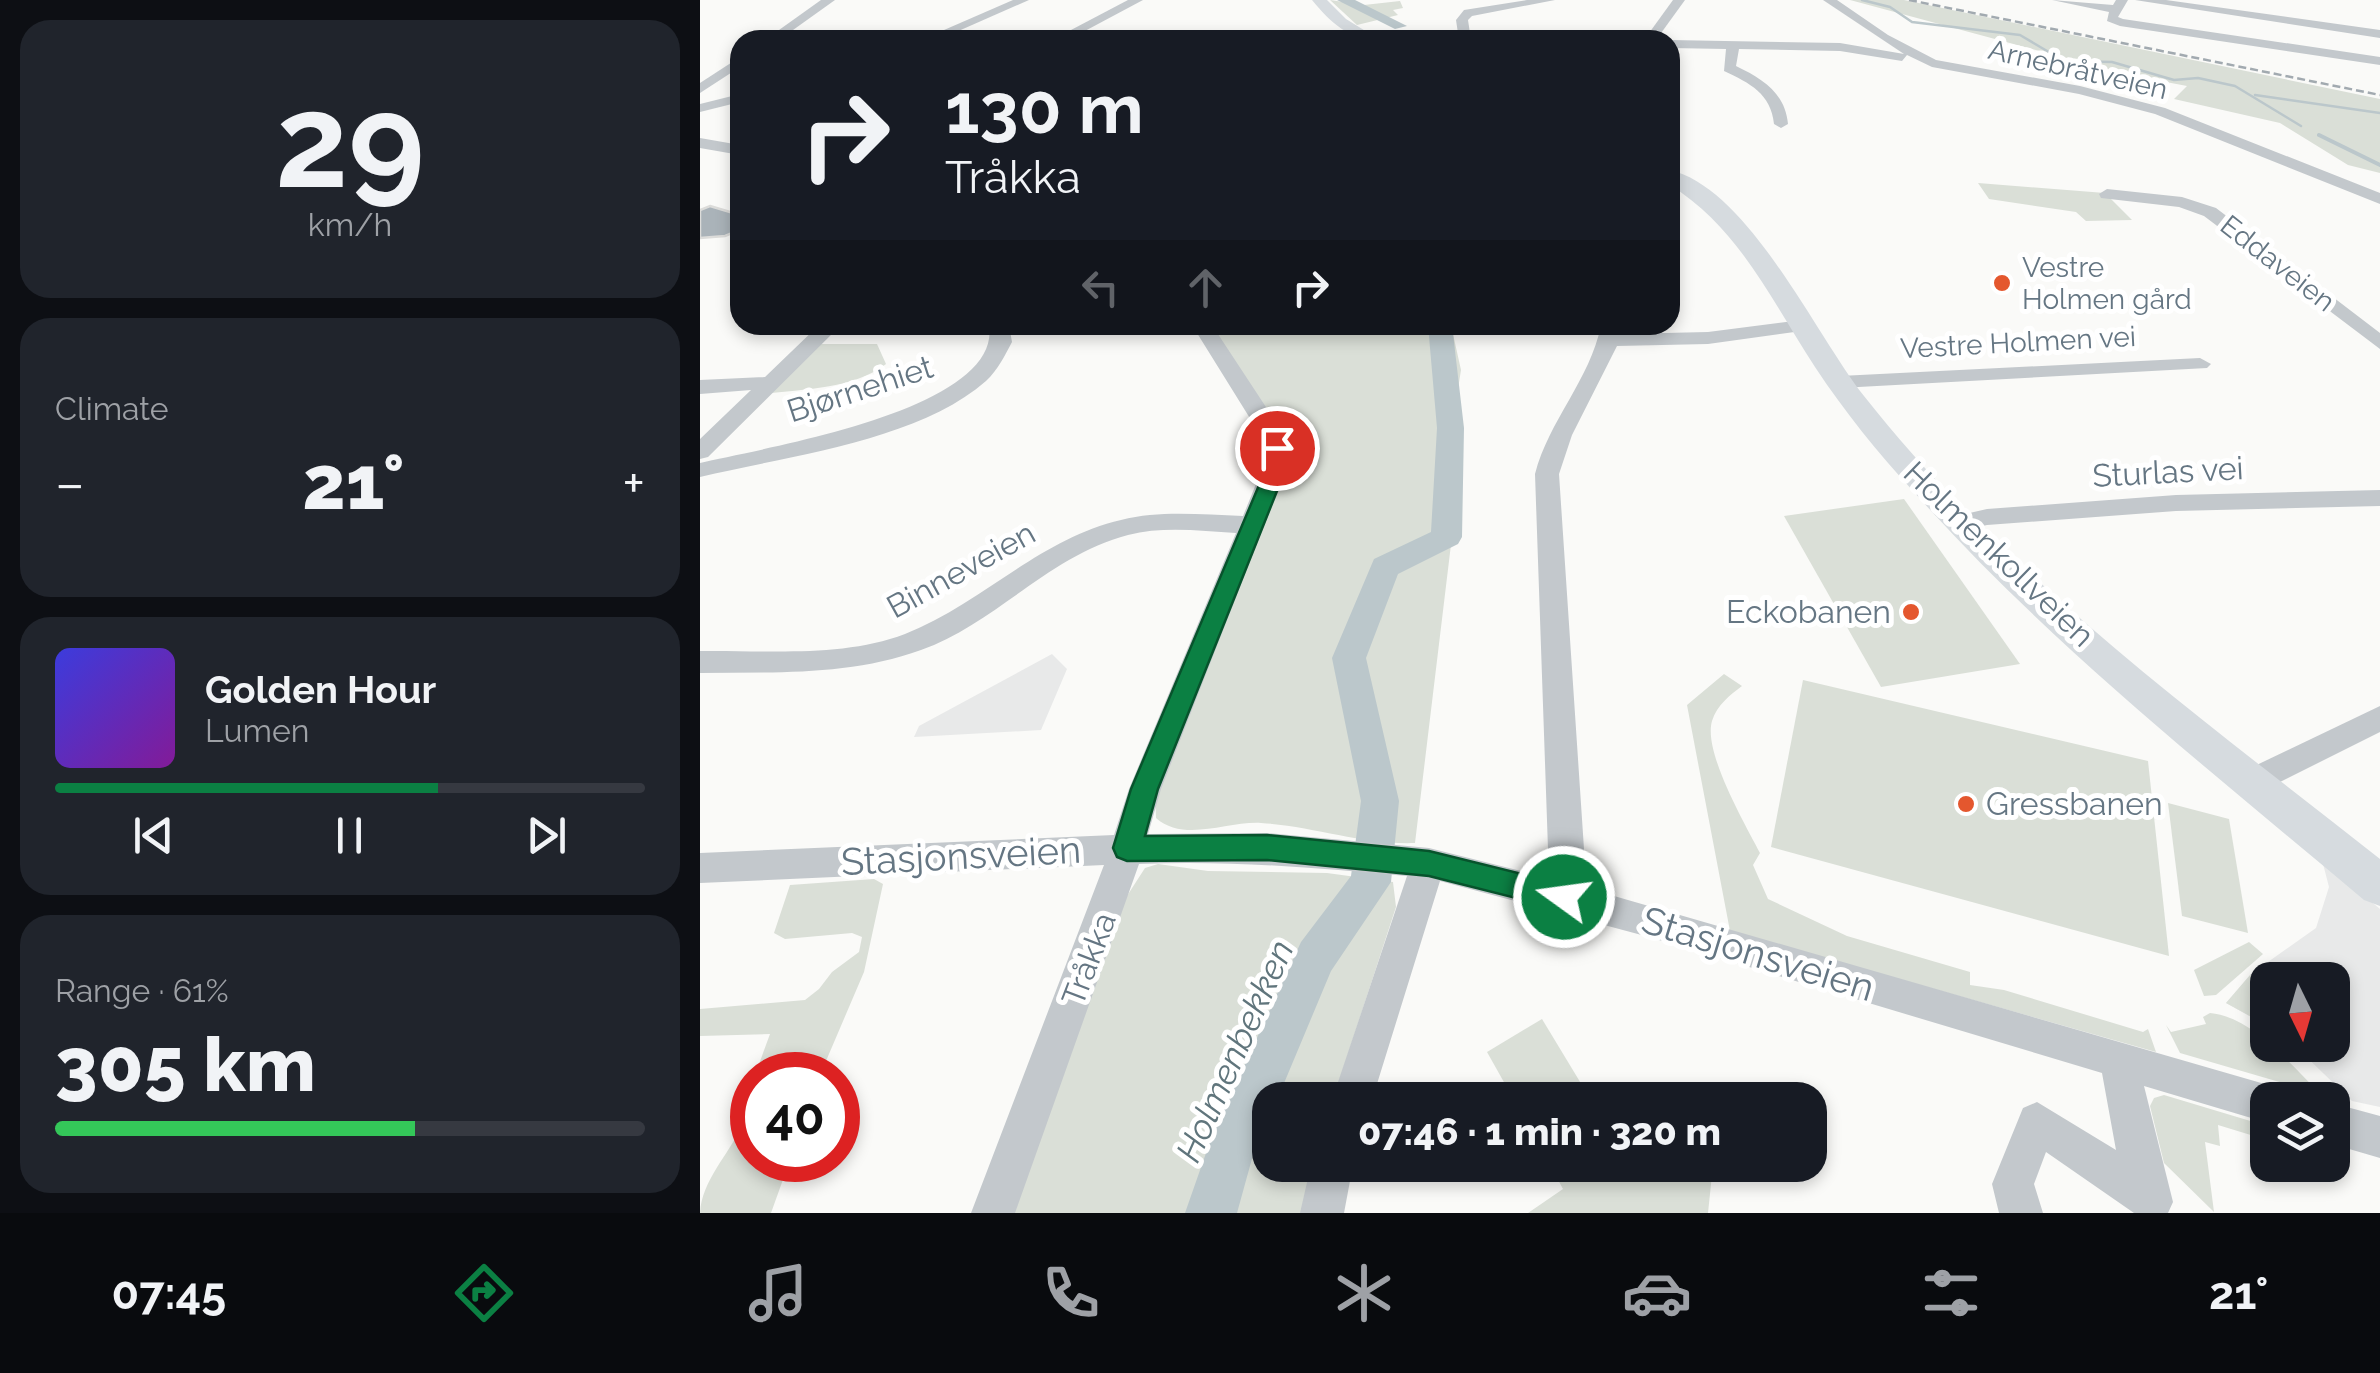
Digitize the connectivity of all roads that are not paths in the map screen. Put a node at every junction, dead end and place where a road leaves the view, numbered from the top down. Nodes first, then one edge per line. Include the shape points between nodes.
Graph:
1 (829, 0) edge
2 (1023, 0) edge
3 (1138, 0) edge
4 (1319, 0) edge
5 (1549, 0) edge
6 (1679, 0) edge
7 (1829, 0) edge
8 (2058, 0) edge
9 (2142, 0) edge
10 (2118, 4) edge
11 (786, 30) edge
12 (952, 30) edge
13 (1078, 30) edge
14 (1354, 30) edge
15 (1463, 30) edge
16 (1657, 30) edge
17 (2380, 34) edge
18 (1680, 44) edge
19 (1734, 45) junction
20 (2380, 62) edge
21 (1932, 63) junction
22 (730, 68) edge
23 (700, 89) edge
24 (730, 100) edge
25 (700, 108) edge
26 (1781, 124) dead end
27 (700, 143) edge
28 (730, 148) edge
29 (1680, 182) edge
30 (2107, 194) dead end
31 (2380, 198) edge
32 (1802, 326) junction
33 (820, 335) edge
34 (1001, 335) edge
35 (1208, 335) edge
36 (1609, 335) edge
37 (1659, 335) edge
38 (2380, 343) edge
39 (2200, 364) dead end
40 (1840, 382) junction
41 (768, 383) junction
42 (700, 387) edge
43 (700, 452) edge
44 (700, 470) edge
45 (2380, 498) edge
46 (1961, 523) junction
47 (1251, 525) junction
48 (700, 662) edge
49 (2380, 718) edge
50 (2253, 780) junction
51 (1127, 848) junction
52 (1429, 863) junction
53 (700, 868) edge
54 (2380, 886) edge
55 (1564, 897) junction
56 (2120, 1059) junction
57 (1358, 1082) edge
58 (2250, 1098) edge
59 (2350, 1128) edge
60 (2380, 1137) edge
61 (1328, 1182) edge
62 (2151, 1205) edge
63 (993, 1213) edge
64 (1322, 1213) edge
65 (2021, 1213) edge

1 - 11 street
2 - 12 street
3 - 13 street
4 - 14 main road
5 - 15 street via 1468,13
6 - 16 street
7 - 21 street, Arnebråtveien
8 - 10 street
9 - 17 street
10 - 20 street via 2111,19 2120,22
18 - 19 street
19 - 21 street via 1855,48
19 - 26 street via 1728,68 1778,102
21 - 31 street, Arnebråtveien via 2160,110
22 - 23 street
24 - 25 street
27 - 28 street
29 - 32 main road, Holmenkollveien via 1738,226
30 - 38 street, Eddaveien via 2182,202 2210,212
32 - 37 street via 1708,338
32 - 40 main road, Holmenkollveien
33 - 41 street
34 - 44 street, Bjørnehiet via 984,371 939,402 878,425
35 - 47 street, Tråkka via 1277,448 1275,471
36 - 55 street via 1600,370 1553,448 1548,474 1568,864
39 - 40 street, Vestre Holmen vei
40 - 46 main road, Holmenkollveien
41 - 42 street
41 - 43 street
45 - 46 street, Sturlas vei via 2176,503
46 - 50 main road, Holmenkollveien via 2080,636
47 - 48 street, Binneveien via 1152,523 1104,534 949,624 879,652
47 - 51 street, Tråkka via 1144,789
49 - 50 street
50 - 54 main road, Holmenkollveien
51 - 52 street, Stasjonsveien via 1267,848
51 - 53 street, Stasjonsveien
51 - 63 street, Tråkka
52 - 55 street, Stasjonsveien
52 - 57 street
55 - 56 street, Stasjonsveien
56 - 58 street, Stasjonsveien
56 - 62 street
59 - 60 street
61 - 64 street
62 - 65 street via 2037,1122 2014,1184

